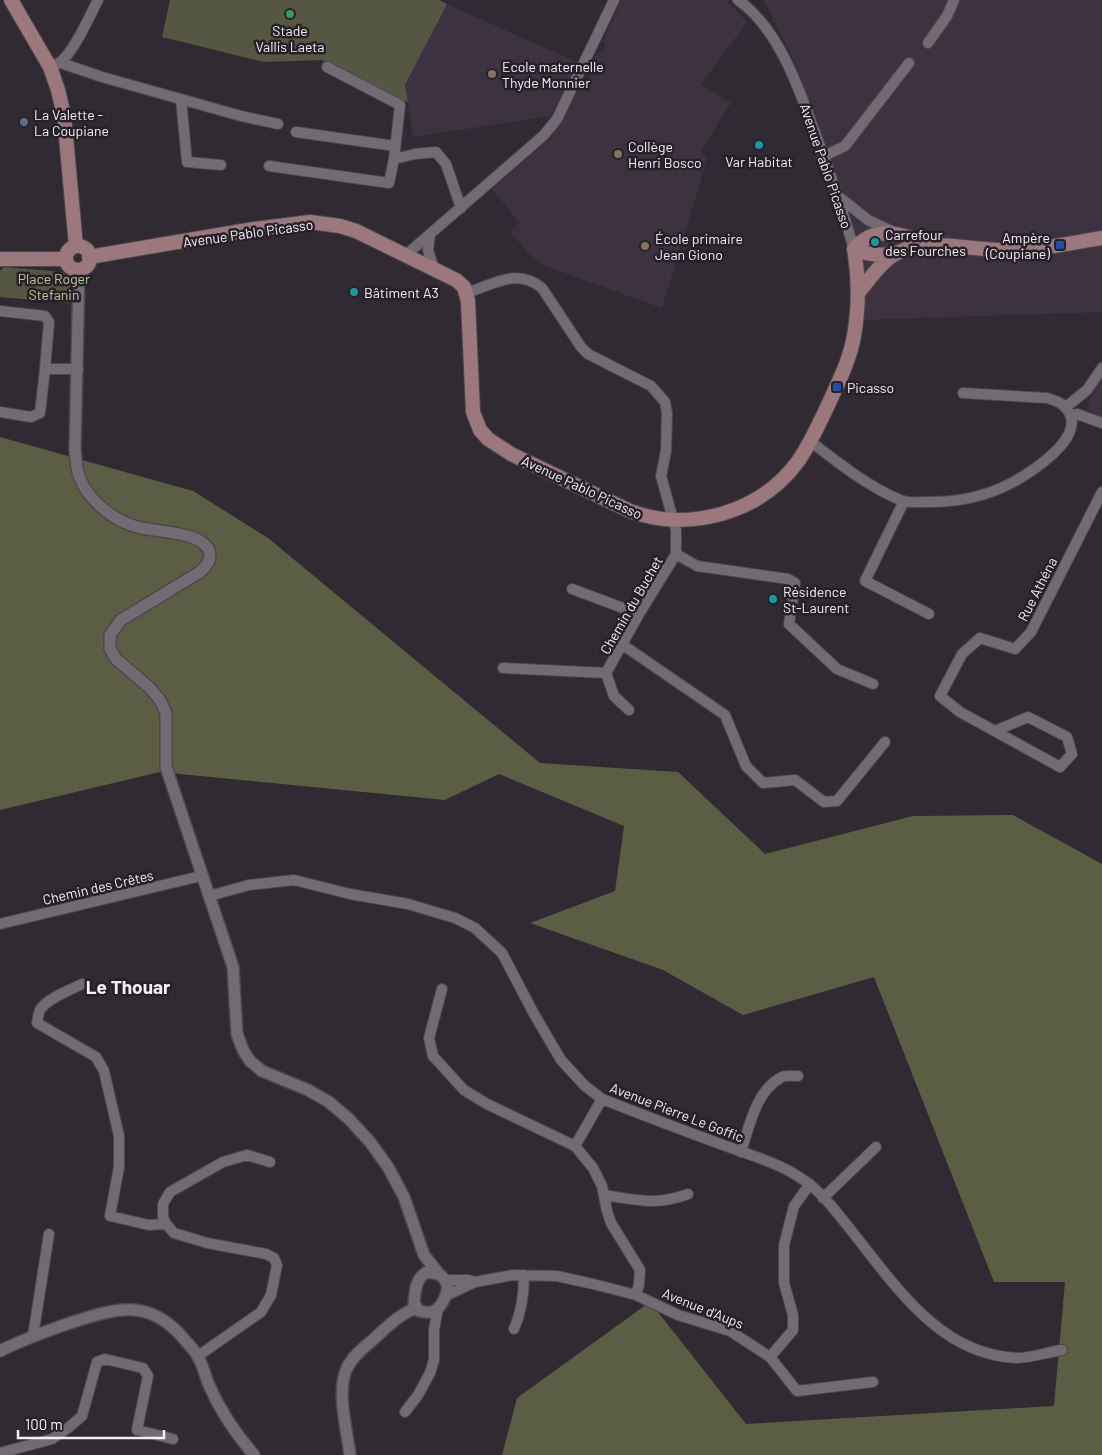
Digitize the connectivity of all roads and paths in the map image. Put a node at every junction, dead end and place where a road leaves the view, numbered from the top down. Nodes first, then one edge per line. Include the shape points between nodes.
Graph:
1 (11, 0) edge
2 (98, 0) edge
3 (614, 0) edge
4 (738, 0) edge
5 (954, 0) edge
6 (928, 43) dead end
7 (909, 63) dead end
8 (56, 65) junction
9 (327, 67) dead end
10 (180, 99) junction
11 (278, 124) dead end
12 (296, 132) dead end
13 (395, 146) junction
14 (824, 156) junction
15 (394, 159) junction
16 (221, 165) dead end
17 (269, 166) dead end
18 (839, 196) junction
19 (461, 208) junction
20 (896, 232) junction
21 (430, 234) junction
22 (1102, 238) edge
23 (76, 246) junction
24 (935, 246) junction
25 (854, 249) junction
26 (895, 254) junction
27 (406, 255) junction
28 (89, 257) junction
29 (0, 259) edge
30 (66, 259) junction
31 (434, 269) junction
32 (79, 270) junction
33 (466, 293) junction
34 (858, 293) junction
35 (0, 311) edge
36 (1102, 368) edge
37 (45, 369) junction
38 (78, 369) junction
39 (963, 393) dead end
40 (1066, 407) junction
41 (0, 412) edge
42 (1071, 417) junction
43 (1102, 423) edge
44 (810, 441) junction
45 (1102, 492) edge
46 (904, 501) junction
47 (673, 521) junction
48 (676, 554) junction
49 (572, 589) dead end
50 (639, 614) junction
51 (929, 614) dead end
52 (623, 645) junction
53 (503, 668) dead end
54 (606, 673) junction
55 (873, 684) dead end
56 (629, 710) dead end
57 (994, 731) junction
58 (885, 742) dead end
59 (202, 876) junction
60 (209, 896) junction
61 (0, 924) edge
62 (82, 984) dead end
63 (442, 988) dead end
64 (798, 1076) dead end
65 (602, 1099) junction
66 (575, 1146) junction
67 (876, 1147) dead end
68 (741, 1152) junction
69 (270, 1162) dead end
70 (810, 1184) junction
71 (688, 1194) dead end
72 (604, 1195) junction
73 (823, 1198) junction
74 (166, 1224) junction
75 (50, 1234) dead end
76 (424, 1254) junction
77 (524, 1275) junction
78 (421, 1276) junction
79 (442, 1277) junction
80 (475, 1282) junction
81 (415, 1294) junction
82 (636, 1295) junction
83 (445, 1296) junction
84 (438, 1308) junction
85 (420, 1310) junction
86 (392, 1322) junction
87 (514, 1329) dead end
88 (434, 1330) junction
89 (33, 1336) junction
90 (1062, 1350) dead end
91 (0, 1351) edge
92 (198, 1356) junction
93 (770, 1357) junction
94 (873, 1382) dead end
95 (405, 1412) dead end
96 (173, 1439) dead end
97 (0, 1453) edge
98 (254, 1455) edge
99 (350, 1455) edge

1 - 8 main road
2 - 8 street via 69,52
3 - 19 street via 551,127
4 - 14 street, Avenue Pablo Picasso via 764,25 793,75
5 - 6 street
7 - 14 street via 845,146
8 - 10 street
8 - 23 main road
9 - 13 street via 400,105
10 - 11 street
10 - 16 street via 187,162
12 - 13 street
13 - 15 street
14 - 18 street, Avenue Pablo Picasso
15 - 17 street via 389,183
15 - 19 street via 436,152 446,164
18 - 20 street via 868,220
18 - 25 street, Avenue Pablo Picasso
19 - 21 street
20 - 24 main road
20 - 25 main road via 872,235
21 - 27 street
21 - 31 street via 428,250
22 - 24 main road via 1032,249
23 - 28 main road via 84,248
23 - 30 main road via 67,252
24 - 26 main road via 912,248
25 - 26 main road via 875,255
25 - 34 main road, Avenue Pablo Picasso
26 - 34 main road
27 - 28 main road, Avenue Pablo Picasso via 356,231 310,222
27 - 31 main road, Avenue Pablo Picasso
28 - 32 main road via 86,266
29 - 30 main road
30 - 32 main road via 72,268
31 - 33 main road, Avenue Pablo Picasso via 456,280
32 - 38 street
33 - 47 main road, Avenue Pablo Picasso via 473,412 480,430 488,439 511,454 608,501 643,516
33 - 47 street, Chemin du Buchet via 512,278 535,282 588,354 659,393 667,413 666,451 661,476
34 - 44 main road, Avenue Pablo Picasso via 854,336 845,368
35 - 37 street via 45,316 49,322
36 - 40 street via 1087,390
37 - 38 street
37 - 41 street via 40,413 31,417
38 - 59 street via 75,449 79,475 86,490 104,509 127,524 195,539 210,552 211,559 200,572 121,620 110,635 110,649 116,659 150,688 166,713 166,767
39 - 40 street via 1047,398
40 - 42 street
42 - 43 street via 1077,414
42 - 46 street via 1071,428 1064,442 1048,459 1009,484 972,498 941,502
44 - 46 street via 861,479
44 - 47 main road, Avenue Pablo Picasso via 784,477 758,497 721,515 702,520
45 - 57 street, Rue Athéna via 1031,632 1015,649 980,638 962,654 940,696 960,712
46 - 51 street via 865,581
47 - 48 street, Chemin du Buchet
48 - 50 street, Chemin du Buchet
48 - 55 street via 697,566 788,579 795,583 789,624 837,669
49 - 50 street
50 - 52 street, Chemin du Buchet
52 - 54 street, Chemin du Buchet
52 - 58 street via 725,715 746,766 763,783 795,780 824,802 836,801
53 - 54 street, Chemin du Buchet
54 - 56 street via 614,696
57 - 57 street, Rue Athéna via 1060,767 1072,754 1067,737 1028,718
59 - 60 street
59 - 61 street, Chemin des Crêtes
60 - 65 street, Avenue Pierre Le Goffic via 249,885 294,880 408,904 455,918 475,928 502,953 561,1060
60 - 76 street via 233,967 237,1034 243,1050 262,1072 329,1102 370,1142 404,1197
62 - 74 street via 44,1005 37,1022 96,1058 104,1071 119,1136 119,1167 110,1216 149,1226
63 - 66 street via 429,1038 432,1056 464,1090
64 - 68 street via 783,1077 764,1092
65 - 66 street
65 - 68 street, Avenue Pierre Le Goffic
66 - 72 street via 593,1168
67 - 73 street
68 - 70 street, Avenue Pierre Le Goffic via 799,1176
69 - 74 street via 247,1155 223,1162 170,1192 163,1204
70 - 73 street, Avenue Pierre Le Goffic
70 - 93 street via 794,1206 784,1244 784,1283 793,1314 793,1330
71 - 72 street via 676,1199 646,1202
72 - 82 street via 611,1223 640,1270
73 - 90 street, Avenue Pierre Le Goffic via 903,1296 943,1332 966,1346 1018,1358
74 - 92 street via 174,1233 266,1254 274,1258 277,1265 271,1295 261,1312
75 - 89 street
76 - 78 street
76 - 79 street
77 - 80 street, Avenue d'Aups
77 - 82 street, Avenue d'Aups via 557,1276
77 - 87 street via 523,1305
78 - 79 street via 427,1272
78 - 81 street
79 - 80 street, Avenue d'Aups
79 - 83 street via 447,1289
80 - 83 street, Avenue d'Aups
81 - 85 street via 414,1303
81 - 86 street
82 - 93 street, Avenue d'Aups via 678,1315 730,1331
83 - 84 street
84 - 85 street via 434,1312
84 - 88 street
85 - 86 street
85 - 88 street
86 - 99 street via 359,1351 343,1379 342,1396
88 - 95 street via 434,1360 430,1373
89 - 91 street
89 - 92 street via 106,1311 141,1311 162,1318 175,1328
92 - 98 street via 210,1387 237,1435
93 - 94 street, Avenue d'Aups via 797,1391
96 - 97 street via 137,1430 148,1376 143,1368 105,1359 98,1362 82,1416 52,1439

